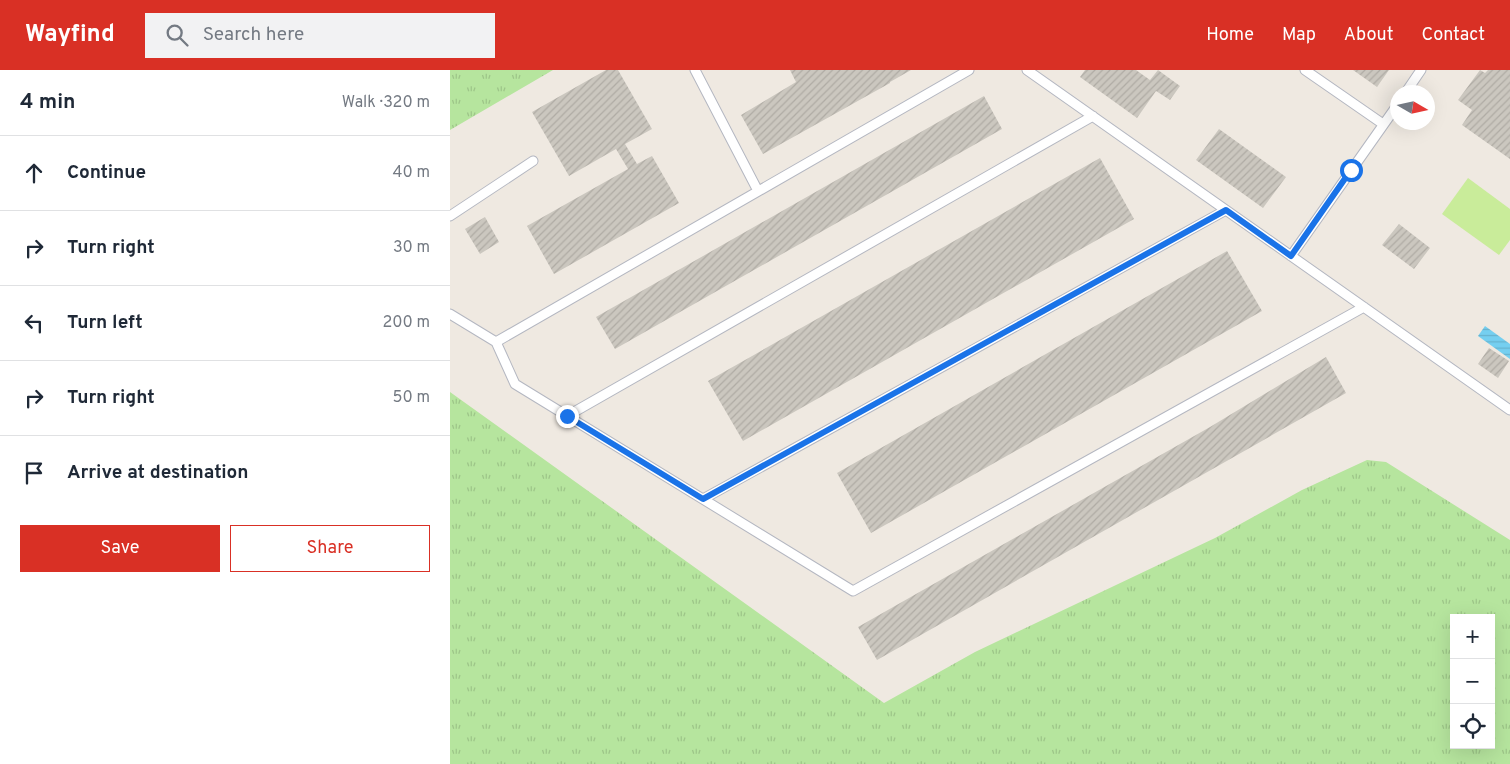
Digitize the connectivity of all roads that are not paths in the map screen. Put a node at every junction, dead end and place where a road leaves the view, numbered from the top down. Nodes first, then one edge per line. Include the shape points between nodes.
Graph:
1 (695, 70) edge
2 (969, 70) edge
3 (1027, 70) edge
4 (1305, 70) edge
5 (1421, 70) edge
6 (1411, 85) edge
7 (1390, 115) edge
8 (1093, 116) junction
9 (1383, 124) junction
10 (532, 161) dead end
11 (758, 191) junction
12 (1226, 210) junction
13 (450, 216) edge
14 (1291, 256) junction
15 (1364, 307) junction
16 (450, 314) edge
17 (496, 342) junction
18 (1510, 410) edge
19 (567, 416) junction
20 (703, 499) junction

1 - 11 lane
2 - 11 lane
3 - 8 lane
4 - 9 lane
5 - 6 lane
7 - 9 lane
8 - 12 lane
8 - 19 lane
9 - 14 lane
10 - 13 lane
11 - 17 lane
12 - 14 lane
12 - 20 lane
14 - 15 lane
15 - 18 lane
15 - 20 lane via 853,591
16 - 17 lane
17 - 19 lane via 515,384
19 - 20 lane

